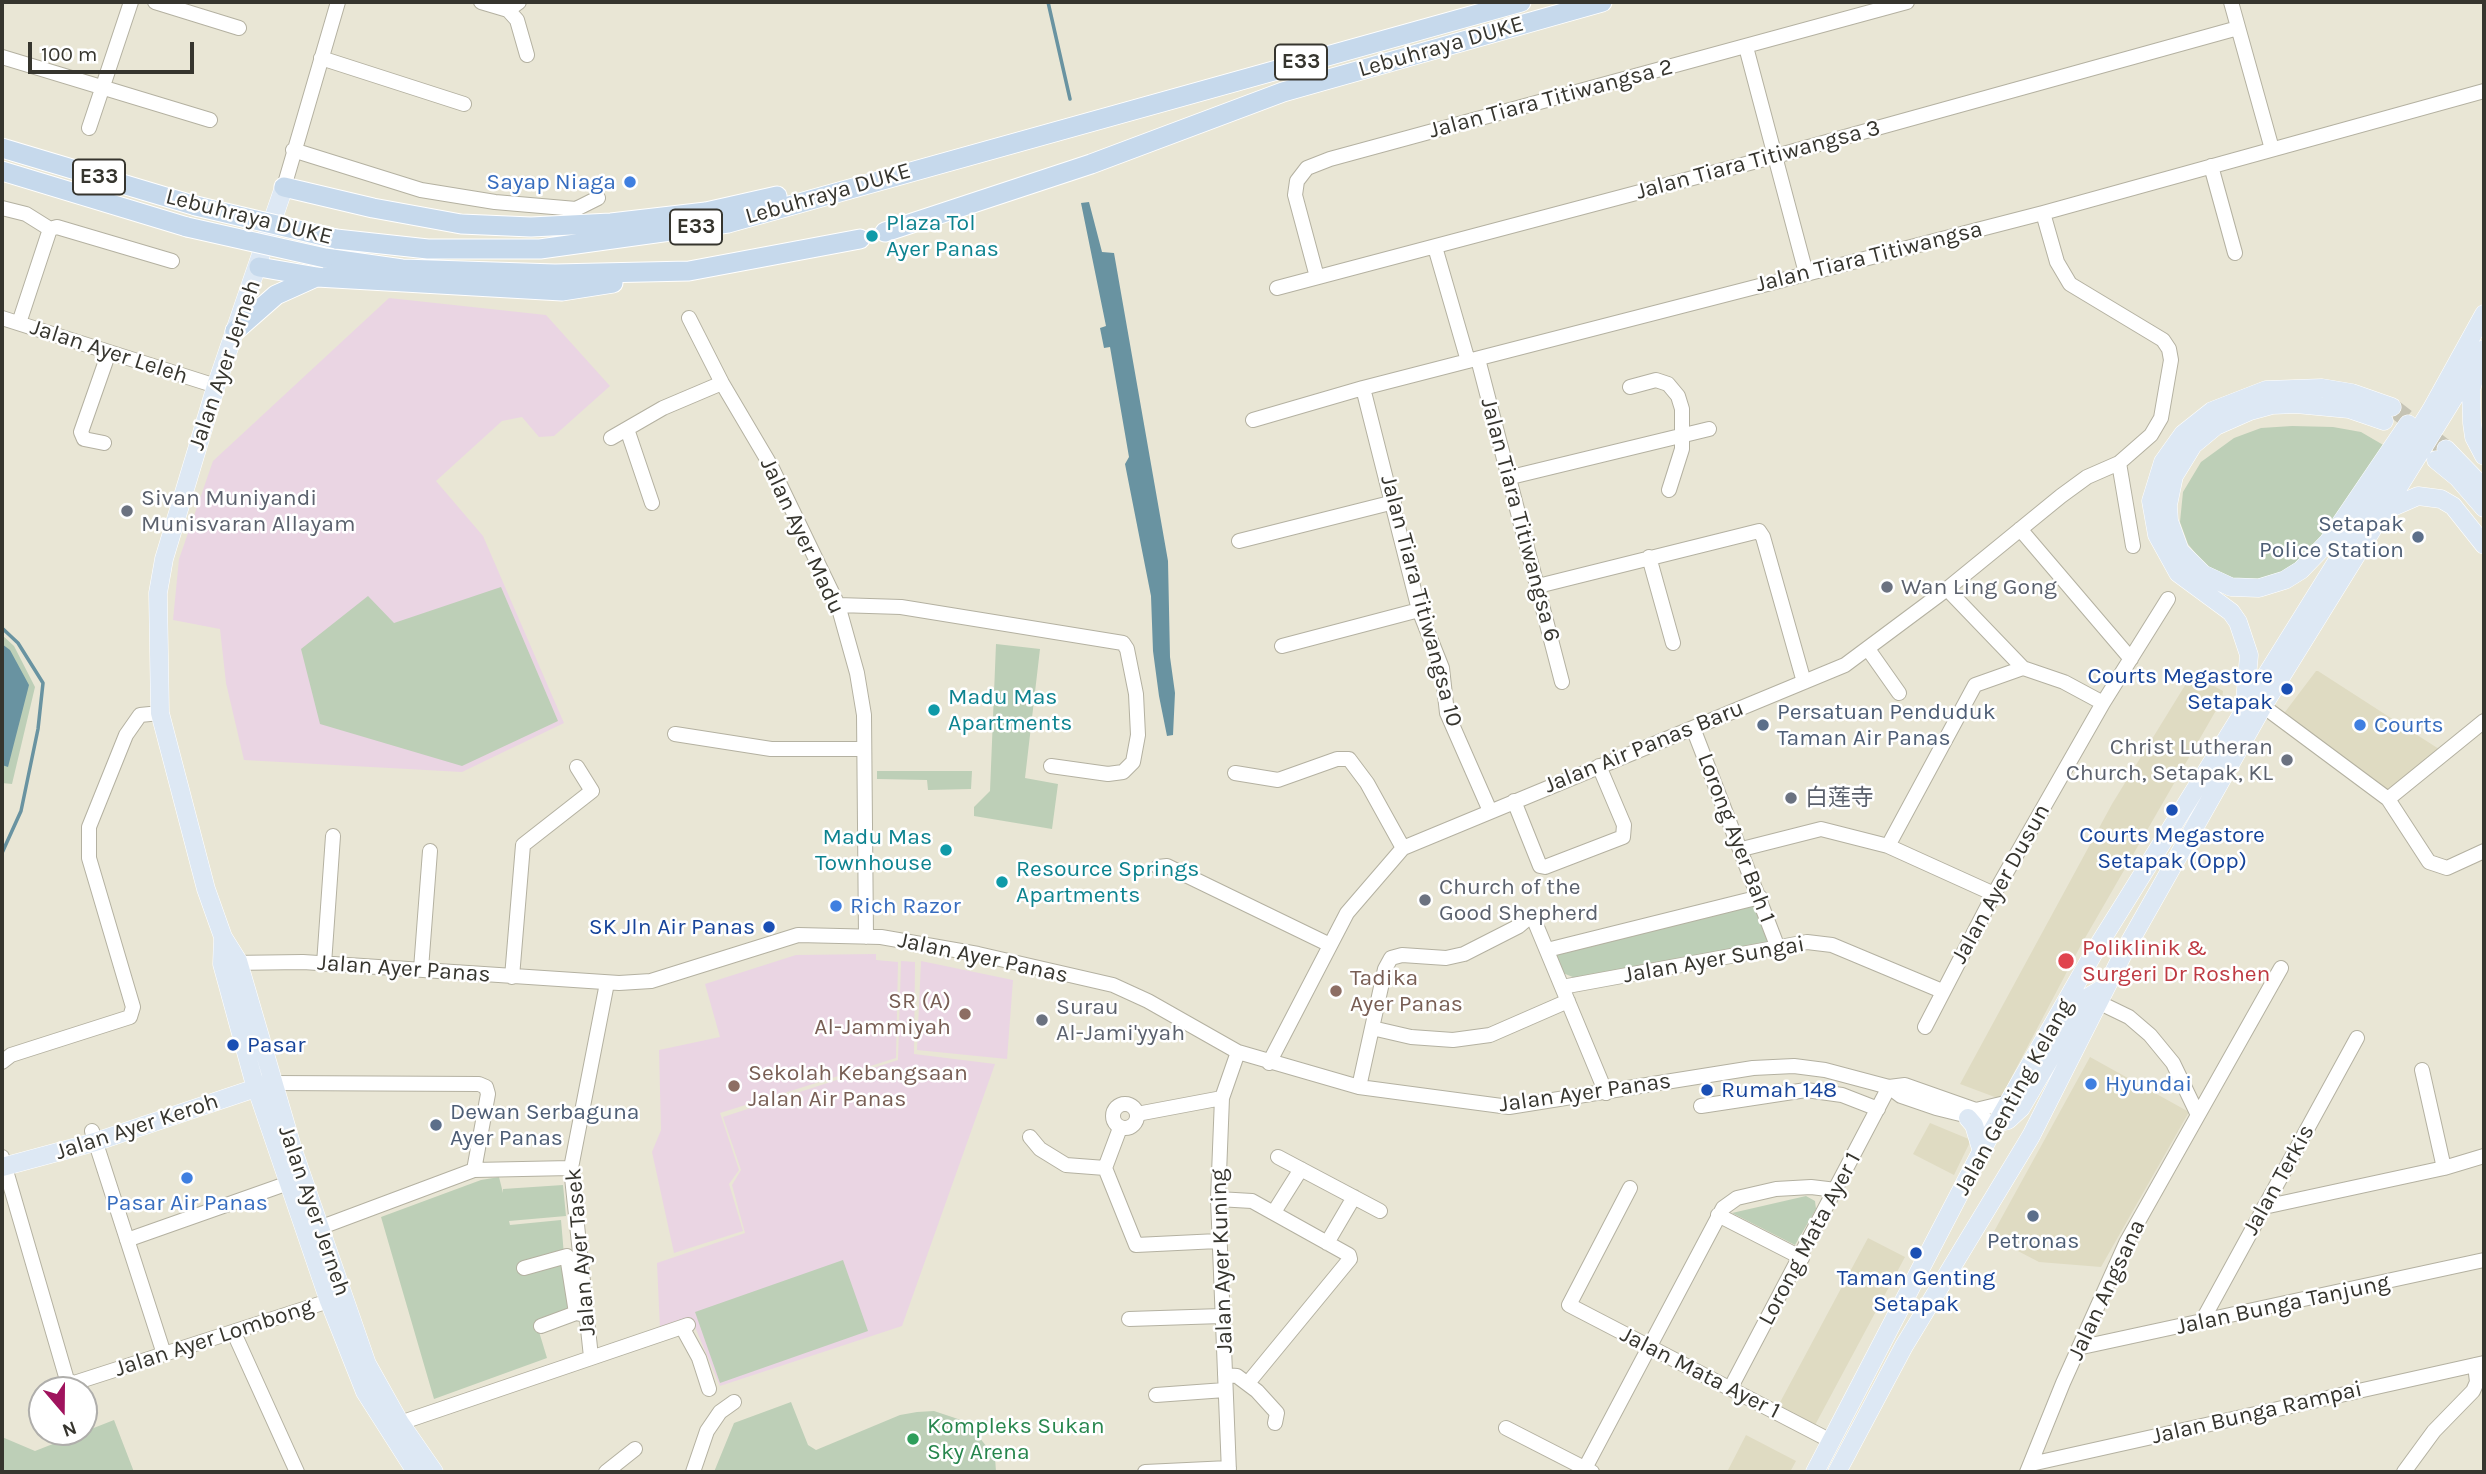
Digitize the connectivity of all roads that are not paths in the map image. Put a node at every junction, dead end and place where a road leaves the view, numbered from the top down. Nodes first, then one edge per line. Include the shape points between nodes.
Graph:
1 (131, 2) edge
2 (155, 2) edge
3 (338, 2) edge
4 (481, 2) edge
5 (1521, 2) edge
6 (1602, 2) edge
7 (1907, 2) edge
8 (2231, 2) edge
9 (514, 6) edge
10 (239, 28) dead end
11 (2238, 28) junction
12 (1746, 47) junction
13 (527, 55) dead end
14 (2, 57) edge
15 (321, 58) junction
16 (103, 87) junction
17 (2484, 91) edge
18 (464, 104) dead end
19 (210, 120) dead end
20 (89, 128) dead end
21 (2, 148) edge
22 (2272, 149) junction
23 (293, 150) junction
24 (1776, 156) junction
25 (2211, 166) junction
26 (2, 171) edge
27 (859, 184) junction
28 (284, 187) junction
29 (598, 198) dead end
30 (2, 208) edge
31 (2043, 213) junction
32 (50, 229) junction
33 (884, 232) dead end
34 (860, 239) dead end
35 (1435, 247) junction
36 (2235, 253) dead end
37 (172, 261) dead end
38 (259, 267) junction
39 (689, 271) junction
40 (1806, 273) junction
41 (317, 277) junction
42 (1317, 277) junction
43 (1277, 288) dead end
44 (2484, 314) edge
45 (2, 318) edge
46 (689, 318) dead end
47 (19, 323) junction
48 (235, 331) junction
49 (2483, 351) edge
50 (109, 352) junction
51 (1473, 360) junction
52 (2455, 363) junction
53 (722, 383) junction
54 (216, 386) junction
55 (1630, 387) dead end
56 (1363, 388) junction
57 (2437, 413) junction
58 (1253, 419) dead end
59 (627, 429) junction
60 (1709, 429) dead end
61 (1682, 436) junction
62 (611, 439) dead end
63 (104, 443) dead end
64 (2484, 456) edge
65 (2119, 463) junction
66 (1511, 477) junction
67 (2484, 488) edge
68 (1669, 490) dead end
69 (1394, 502) junction
70 (652, 503) dead end
71 (2484, 508) edge
72 (2384, 511) junction
73 (2020, 529) junction
74 (1239, 541) dead end
75 (2484, 545) edge
76 (2133, 546) dead end
77 (1649, 557) junction
78 (1538, 586) junction
79 (1947, 589) junction
80 (2168, 599) dead end
81 (838, 605) junction
82 (1419, 610) junction
83 (1673, 643) dead end
84 (1282, 646) dead end
85 (1868, 649) junction
86 (2131, 659) junction
87 (2023, 668) junction
88 (1804, 681) junction
89 (1562, 682) dead end
90 (1899, 693) dead end
91 (2103, 703) junction
92 (2254, 705) junction
93 (160, 713) junction
94 (2484, 721) edge
95 (1693, 728) junction
96 (675, 734) dead end
97 (864, 749) junction
98 (578, 766) dead end
99 (1051, 766) dead end
100 (1599, 766) junction
101 (1235, 773) dead end
102 (2388, 799) junction
103 (1514, 801) junction
104 (1489, 811) junction
105 (333, 836) dead end
106 (1888, 846) junction
107 (1403, 848) junction
108 (1742, 849) junction
109 (430, 851) dead end
110 (2484, 851) edge
111 (1158, 867) dead end
112 (1994, 894) junction
113 (1760, 897) junction
114 (866, 937) junction
115 (1330, 945) junction
116 (1778, 948) junction
117 (1547, 950) junction
118 (230, 963) junction
119 (324, 964) junction
120 (2281, 968) dead end
121 (421, 969) junction
122 (512, 977) junction
123 (607, 983) junction
124 (1942, 991) junction
125 (1565, 994) junction
126 (2101, 994) junction
127 (1925, 1027) dead end
128 (1372, 1028) junction
129 (2357, 1038) dead end
130 (1238, 1052) junction
131 (2, 1062) edge
132 (1269, 1063) junction
133 (2423, 1070) dead end
134 (262, 1080) junction
135 (1359, 1087) junction
136 (1889, 1087) junction
137 (1605, 1093) junction
138 (1222, 1098) junction
139 (2009, 1102) junction
140 (1701, 1106) dead end
141 (1878, 1109) junction
142 (2197, 1113) junction
143 (1137, 1114) junction
144 (1968, 1118) junction
145 (1997, 1123) junction
146 (1120, 1128) junction
147 (93, 1136) junction
148 (1030, 1137) dead end
149 (1982, 1153) junction
150 (2484, 1156) edge
151 (1278, 1157) dead end
152 (3, 1162) edge
153 (571, 1168) junction
154 (1105, 1168) junction
155 (2444, 1168) junction
156 (1301, 1169) junction
157 (474, 1170) junction
158 (295, 1181) junction
159 (1630, 1188) dead end
160 (1836, 1190) junction
161 (1354, 1197) junction
162 (1218, 1199) junction
163 (2264, 1207) junction
164 (1380, 1211) dead end
165 (1274, 1212) junction
166 (1718, 1215) junction
167 (319, 1228) junction
168 (127, 1240) junction
169 (1218, 1241) junction
170 (1327, 1243) junction
171 (1802, 1258) junction
172 (2484, 1260) edge
173 (524, 1268) dead end
174 (336, 1299) junction
175 (581, 1314) junction
176 (1222, 1316) junction
177 (1129, 1319) dead end
178 (2201, 1324) junction
179 (541, 1326) dead end
180 (234, 1333) junction
181 (1649, 1347) junction
182 (2082, 1347) junction
183 (164, 1354) junction
184 (591, 1357) junction
185 (2480, 1364) edge
186 (1248, 1382) junction
187 (1225, 1383) junction
188 (709, 1389) dead end
189 (1730, 1389) junction
190 (1156, 1395) dead end
191 (734, 1402) dead end
192 (400, 1423) junction
193 (1275, 1423) dead end
194 (1506, 1428) dead end
195 (1831, 1441) junction
196 (635, 1449) dead end
197 (2029, 1468) edge
198 (419, 1469) edge
199 (1229, 1470) edge
200 (1587, 1471) edge
201 (297, 1472) edge
202 (606, 1472) edge
203 (693, 1472) edge
204 (1145, 1472) edge
205 (1815, 1472) edge
206 (1837, 1472) edge
207 (2404, 1472) edge

1 - 16 street
2 - 10 street
3 - 15 street, Jalan Ayer Jerneh
4 - 9 street
5 - 27 highway, Lebuhraya DUKE / E33
6 - 33 highway, Lebuhraya DUKE / E33 via 1283,92 1091,164
7 - 12 street, Jalan Tiara Titiwangsa 2
8 - 11 street
9 - 13 street
11 - 22 street
11 - 24 street, Jalan Tiara Titiwangsa 3
12 - 24 street
12 - 42 street, Jalan Tiara Titiwangsa 2 via 1307,168 1297,181 1295,195
14 - 16 street
15 - 18 street
15 - 23 street, Jalan Ayer Jerneh
16 - 19 street
16 - 20 street
17 - 22 street, Jalan Tiara Titiwangsa
21 - 27 highway, Lebuhraya DUKE / E33, bridge via 196,206 336,239 428,249 540,249 728,223
22 - 25 street, Jalan Tiara Titiwangsa
23 - 28 street, Jalan Ayer Jerneh
23 - 29 street via 421,190 470,198 576,209
24 - 35 street, Jalan Tiara Titiwangsa 3
24 - 40 street
25 - 31 street, Jalan Tiara Titiwangsa
25 - 36 street
26 - 39 highway, Lebuhraya DUKE / E33, bridge via 187,228 402,270 555,275
27 - 28 highway via 706,212 531,227 461,224
28 - 38 main road, Jalan Ayer Jerneh
30 - 32 street via 26,214
31 - 40 street, Jalan Tiara Titiwangsa
31 - 65 street, Jalan Air Panas Baru via 2057,262 2070,284 2163,340 2168,349 2171,360 2161,418 2144,443
32 - 37 street via 57,227
32 - 47 street
34 - 39 highway, Lebuhraya DUKE / E33
35 - 42 street, Jalan Tiara Titiwangsa 3
35 - 51 street, Jalan Tiara Titiwangsa 6
38 - 41 highway
38 - 48 main road, Jalan Ayer Jerneh
39 - 41 highway via 562,291
40 - 51 street, Jalan Tiara Titiwangsa
41 - 48 highway via 275,295
42 - 43 street, Jalan Tiara Titiwangsa 3
44 - 52 main road
45 - 47 street, Jalan Ayer Leleh
46 - 53 street, Jalan Ayer Madu
47 - 50 street, Jalan Ayer Leleh
48 - 54 main road, Jalan Ayer Jerneh
49 - 57 main road
49 - 64 main road via 2471,390 2474,437
50 - 54 street, Jalan Ayer Leleh
50 - 63 street via 81,432 84,439
51 - 56 street, Jalan Tiara Titiwangsa
51 - 66 street, Jalan Tiara Titiwangsa 6
52 - 57 main road
52 - 92 main road via 2426,397 2328,542 2301,570 2271,586 2231,587 2203,574 2180,551 2168,505 2174,476 2193,445 2216,426 2272,405 2388,414 2352,393 2322,388 2266,390 2212,411 2168,453 2151,501 2157,535 2178,573 2231,612 2244,632
53 - 59 street
53 - 81 street, Jalan Ayer Madu via 771,466
54 - 93 main road, Jalan Ayer Jerneh via 158,593
55 - 61 street via 1646,380 1668,384 1682,409
56 - 58 street, Jalan Tiara Titiwangsa
56 - 69 street, Jalan Tiara Titiwangsa 10
57 - 72 main road, Jalan Genting Kelang
57 - 92 main road, Jalan Genting Kelang
59 - 62 street
59 - 70 street
60 - 61 street
61 - 66 street
61 - 68 street
65 - 73 street, Jalan Air Panas Baru via 2087,477
65 - 76 street
66 - 78 street, Jalan Tiara Titiwangsa 6
67 - 71 main road via 2441,455
69 - 74 street
69 - 82 street, Jalan Tiara Titiwangsa 10
72 - 75 main road via 2418,496 2441,499 2453,506
72 - 92 main road, Jalan Genting Kelang
73 - 79 street, Jalan Air Panas Baru
73 - 86 street
77 - 78 street
77 - 83 street
77 - 88 street via 1759,531
78 - 89 street, Jalan Tiara Titiwangsa 6
79 - 85 street, Jalan Air Panas Baru
79 - 87 street
80 - 86 street, Jalan Ayer Dusun
81 - 97 street, Jalan Ayer Madu via 857,673
81 - 99 street via 901,607 1123,643 1136,694 1138,735 1133,762 1123,772 1108,775
82 - 84 street
82 - 104 street, Jalan Tiara Titiwangsa 10 via 1442,668 1447,713
85 - 88 street, Jalan Air Panas Baru
85 - 90 street
86 - 91 street, Jalan Ayer Dusun
87 - 91 street via 2064,682
87 - 106 street via 1975,685
88 - 95 street, Jalan Air Panas Baru
91 - 112 street, Jalan Ayer Dusun
92 - 102 street
92 - 126 main road, Jalan Genting Kelang
92 - 139 main road, Jalan Genting Kelang via 2096,950
93 - 118 main road, Jalan Ayer Jerneh via 202,876
93 - 131 street via 140,715 127,735 89,827 89,858 133,1007 130,1017 11,1055
94 - 102 street
95 - 100 street, Jalan Air Panas Baru
95 - 108 street, Lorong Ayer Bah 1
96 - 97 street via 772,749
97 - 114 street, Jalan Ayer Madu
98 - 122 street via 592,791 523,845
100 - 103 street, Jalan Air Panas Baru
100 - 103 street via 1624,825 1623,837 1540,866
101 - 107 street via 1278,780 1349,759
102 - 110 street via 2429,862 2447,868
103 - 104 street, Jalan Air Panas Baru
104 - 107 street, Jalan Air Panas Baru
105 - 119 street
106 - 108 street via 1821,829
106 - 112 street
107 - 115 street, Jalan Air Panas Baru via 1361,893
108 - 113 street, Lorong Ayer Bah 1
109 - 121 street
111 - 115 street via 1167,866
112 - 124 street, Jalan Ayer Dusun
113 - 116 street, Lorong Ayer Bah 1
113 - 117 street
114 - 123 street, Jalan Ayer Panas via 798,935 651,981
114 - 130 street, Jalan Ayer Panas via 910,941 1113,985
115 - 132 street, Jalan Air Panas Baru
116 - 124 street, Jalan Ayer Sungai via 1807,942 1832,945
116 - 125 street, Jalan Ayer Sungai
117 - 125 street
117 - 128 street via 1532,915 1464,954 1391,958
118 - 119 street, Jalan Ayer Panas
118 - 134 main road, Jalan Ayer Jerneh
119 - 121 street, Jalan Ayer Panas
120 - 142 street, Jalan Angsana
121 - 122 street, Jalan Ayer Panas
122 - 123 street, Jalan Ayer Panas
123 - 153 street, Jalan Ayer Tasek
124 - 127 street, Jalan Ayer Dusun
125 - 128 street, Jalan Ayer Sungai via 1490,1035 1453,1040
125 - 137 street
126 - 142 street via 2150,1035 2173,1063
126 - 145 main road via 2085,999 2021,1108
126 - 206 main road, Jalan Genting Kelang via 2031,1136 1904,1346
128 - 135 street
129 - 163 street, Jalan Terkis
130 - 132 street, Jalan Ayer Panas
130 - 138 street, Jalan Ayer Kuning
132 - 135 street, Jalan Ayer Panas
133 - 155 street
134 - 147 main road, Jalan Ayer Keroh
134 - 157 street via 479,1084 488,1094
134 - 158 main road, Jalan Ayer Jerneh
135 - 137 street, Jalan Ayer Panas via 1495,1107
136 - 137 street, Jalan Ayer Panas via 1794,1066 1753,1068
136 - 139 street, Jalan Ayer Panas via 1905,1085 1976,1110
136 - 141 street, Lorong Mata Ayer 1
136 - 144 street, Jalan Ayer Panas via 1901,1096
138 - 143 street
138 - 162 street, Jalan Ayer Kuning
139 - 145 main road, Jalan Genting Kelang
140 - 141 street via 1806,1090 1842,1095
141 - 160 street, Lorong Mata Ayer 1
142 - 182 street, Jalan Angsana via 2126,1243
143 - 146 street via 1134,1125
143 - 146 street via 1129,1105 1117,1107 1112,1118
144 - 145 street, Jalan Ayer Panas
144 - 149 main road
145 - 149 main road, Jalan Genting Kelang
146 - 154 street
147 - 152 main road, Jalan Ayer Keroh
147 - 168 street
148 - 154 street via 1066,1165
149 - 195 main road, Jalan Genting Kelang
150 - 155 street
151 - 156 street
152 - 183 street, Jalan Ayer Lombong via 67,1380 74,1383
153 - 157 street
153 - 175 street, Jalan Ayer Tasek
154 - 169 street via 1136,1245
155 - 163 street
156 - 161 street
156 - 165 street
157 - 167 street
158 - 167 main road, Jalan Ayer Jerneh
158 - 168 street
158 - 174 main road, Jalan Ayer Jerneh
159 - 181 street, Jalan Mata Ayer 1 via 1569,1305
160 - 166 street via 1776,1189 1737,1198
160 - 171 street, Lorong Mata Ayer 1
161 - 164 street
161 - 170 street
162 - 165 street via 1252,1201
162 - 169 street, Jalan Ayer Kuning
163 - 178 street, Jalan Terkis
165 - 170 street
166 - 171 street
166 - 181 street
167 - 174 main road, Jalan Ayer Jerneh
168 - 183 street
169 - 176 street, Jalan Ayer Kuning
170 - 186 street via 1349,1255 1348,1264
171 - 189 street, Lorong Mata Ayer 1
172 - 178 street, Jalan Bunga Tanjung
173 - 175 street via 567,1256
174 - 180 street, Jalan Ayer Lombong
174 - 192 main road, Jalan Ayer Jerneh
174 - 198 main road, Jalan Ayer Jerneh via 365,1392
175 - 179 street
175 - 184 street, Jalan Ayer Tasek
176 - 177 street
176 - 187 street, Jalan Ayer Kuning
178 - 182 street, Jalan Bunga Tanjung
180 - 183 street, Jalan Ayer Lombong
180 - 201 street
181 - 189 street, Jalan Mata Ayer 1
181 - 200 street
182 - 197 street, Jalan Angsana
184 - 188 street via 685,1326
184 - 192 street
185 - 197 street, Jalan Bunga Rampai
185 - 207 street via 2473,1391 2434,1431
186 - 187 street via 1237,1376
186 - 193 street via 1277,1413
187 - 190 street
187 - 199 street, Jalan Ayer Kuning
189 - 195 street, Jalan Mata Ayer 1
191 - 203 street via 707,1431
192 - 198 main road, Jalan Ayer Jerneh
194 - 200 street
195 - 205 main road, Jalan Genting Kelang
196 - 202 street
199 - 204 street

